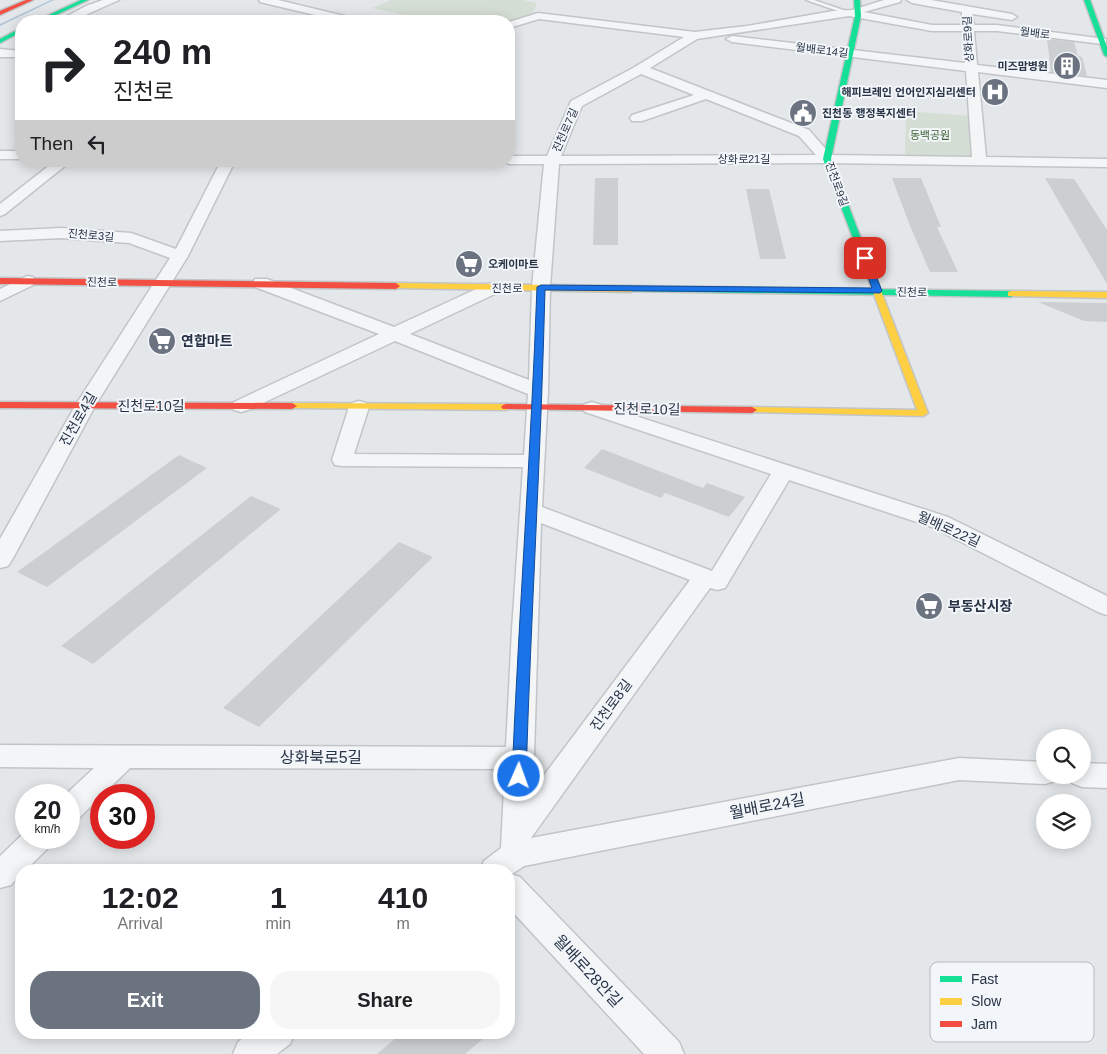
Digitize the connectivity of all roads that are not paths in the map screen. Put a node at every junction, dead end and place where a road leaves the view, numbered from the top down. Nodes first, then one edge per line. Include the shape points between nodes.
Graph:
1 (30, 0) edge
2 (85, 0) edge
3 (114, 0) edge
4 (264, 0) edge
5 (317, 0) edge
6 (809, 0) edge
7 (896, 0) edge
8 (912, 0) edge
9 (1087, 0) edge
10 (300, 8) junction
11 (855, 10) edge
12 (967, 10) junction
13 (0, 13) edge
14 (52, 15) edge
15 (76, 15) edge
16 (290, 15) edge
17 (329, 15) edge
18 (515, 22) edge
19 (968, 28) junction
20 (696, 35) junction
21 (1100, 36) junction
22 (850, 53) junction
23 (1107, 55) edge
24 (970, 68) junction
25 (640, 69) junction
26 (1107, 84) edge
27 (706, 95) junction
28 (637, 118) dead end
29 (0, 155) edge
30 (15, 155) edge
31 (827, 159) junction
32 (515, 160) edge
33 (552, 160) junction
34 (979, 161) junction
35 (1107, 163) edge
36 (56, 167) edge
37 (225, 167) edge
38 (0, 212) edge
39 (0, 236) edge
40 (180, 256) junction
41 (0, 281) edge
42 (27, 281) junction
43 (163, 282) junction
44 (261, 283) junction
45 (541, 287) junction
46 (493, 288) junction
47 (877, 291) junction
48 (1107, 294) edge
49 (0, 296) edge
50 (395, 334) junction
51 (537, 399) junction
52 (0, 405) edge
53 (85, 406) junction
54 (241, 406) junction
55 (358, 407) junction
56 (592, 408) junction
57 (534, 461) junction
58 (783, 471) junction
59 (531, 511) junction
60 (0, 560) edge
61 (711, 580) junction
62 (1107, 606) edge
63 (0, 756) edge
64 (123, 757) junction
65 (520, 758) junction
66 (1036, 772) edge
67 (1091, 775) edge
68 (1107, 776) edge
69 (80, 798) edge
70 (27, 849) edge
71 (510, 852) edge
72 (0, 875) edge
73 (515, 893) edge
74 (269, 1039) edge
75 (250, 1054) edge
76 (667, 1054) edge

1 - 13 street
2 - 14 street
3 - 15 street
4 - 10 street
5 - 10 street
6 - 11 lane
7 - 11 street
8 - 12 street, 상화로9길
9 - 21 street
10 - 16 street
10 - 17 street
11 - 19 street via 932,28
11 - 20 street via 747,30
11 - 22 street, 진천로9길
12 - 19 street, 상화로9길
12 - 21 street, 상화로9길
18 - 20 street, 월배로14길 via 539,12
19 - 21 street, 월배로
19 - 24 street, 상화로9길
20 - 22 street, 월배로14길
20 - 25 street, 진천로7길
21 - 23 street
22 - 24 street, 월배로14길
22 - 31 street, 진천로9길
24 - 26 street, 월배로14길
24 - 34 street
25 - 27 street
25 - 33 street, 진천로7길 via 576,104
27 - 28 street
27 - 31 street via 804,133
29 - 30 street
31 - 33 street, 상화로21길
31 - 34 street, 상화로21길
31 - 47 street, 진천로9길
32 - 33 street, 상화로21길
33 - 45 street, 진천로7길
34 - 35 street, 상화로21길
36 - 38 street
37 - 40 street
39 - 40 street, 진천로3길 via 61,233 131,238
40 - 43 street
41 - 42 street, 진천로
42 - 43 street, 진천로
42 - 49 street, 진천로
43 - 44 street, 진천로
43 - 53 street, 진천로4길
44 - 46 street, 진천로
44 - 50 street
45 - 46 street, 진천로
45 - 47 street, 진천로
45 - 51 street
46 - 50 street, 진천로10길
47 - 48 street, 진천로
47 - 56 street, 진천로10길 via 923,413
50 - 51 street
50 - 54 street, 진천로10길
51 - 55 street, 진천로10길
51 - 56 street, 진천로10길
51 - 57 street
52 - 53 street, 진천로10길
53 - 54 street, 진천로10길
53 - 60 street, 진천로4길
54 - 55 street, 진천로10길
55 - 57 street via 342,460
56 - 58 street, 월배로22길
57 - 59 street
58 - 61 street
58 - 62 street, 월배로22길 via 940,522
59 - 61 street
59 - 65 street
61 - 71 street, 진천로8길
63 - 64 street, 상화북로5길
64 - 65 street, 상화북로5길
64 - 69 street
65 - 71 street
66 - 71 street, 월배로24길 via 959,768
67 - 68 street
70 - 72 street
73 - 76 street, 월배로28안길
74 - 75 street

